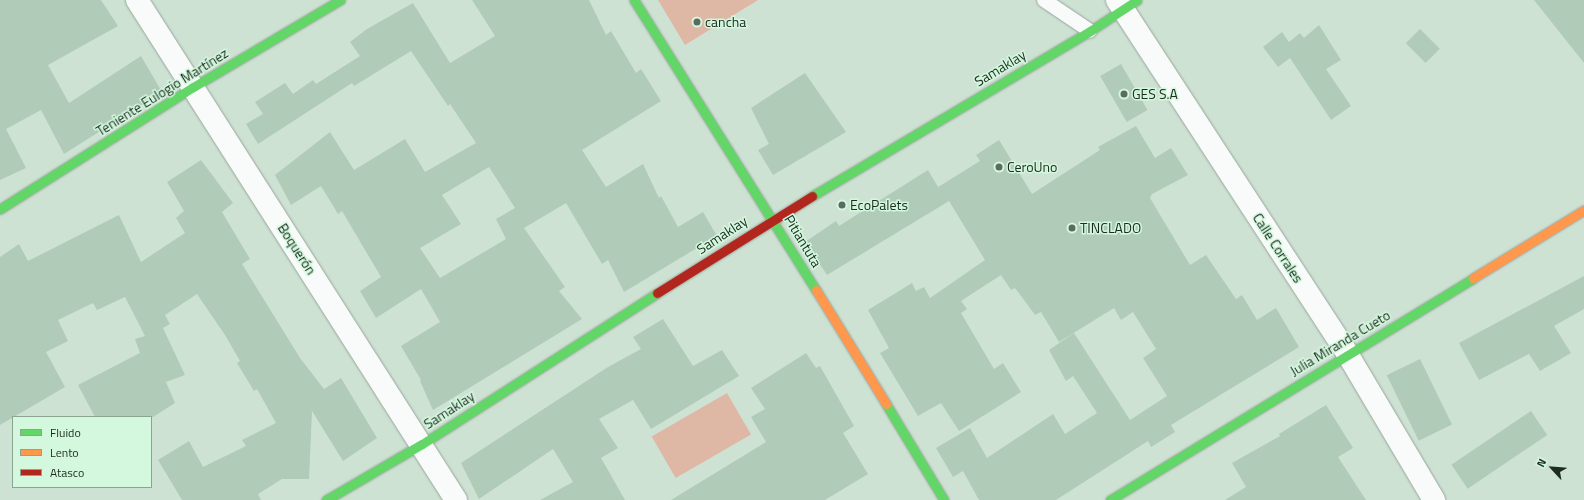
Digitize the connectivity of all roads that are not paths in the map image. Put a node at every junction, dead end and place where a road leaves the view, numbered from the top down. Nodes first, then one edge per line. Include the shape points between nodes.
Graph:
1 (137, 0) edge
2 (340, 0) edge
3 (634, 0) edge
4 (1044, 0) edge
5 (1125, 3) edge
6 (1090, 31) junction
7 (193, 87) junction
8 (0, 209) edge
9 (1584, 210) edge
10 (773, 219) junction
11 (1348, 355) junction
12 (422, 444) junction
13 (326, 500) edge
14 (456, 500) edge
15 (944, 500) edge
16 (1110, 500) edge
17 (1434, 500) edge

1 - 7 street, Boquerón
2 - 7 street, Teniente Eulogio Martínez
3 - 10 street, Pitiantuta
4 - 6 lane
5 - 6 street, Samaklay
5 - 11 street, Calle Corrales
6 - 10 street, Samaklay
7 - 8 street, Teniente Eulogio Martínez
7 - 12 street, Boquerón
9 - 11 street, Julia Miranda Cueto
10 - 12 street, Samaklay
10 - 15 street, Pitiantuta
11 - 16 street, Julia Miranda Cueto
11 - 17 street, Calle Corrales
12 - 13 street, Samaklay
12 - 14 street, Boquerón

